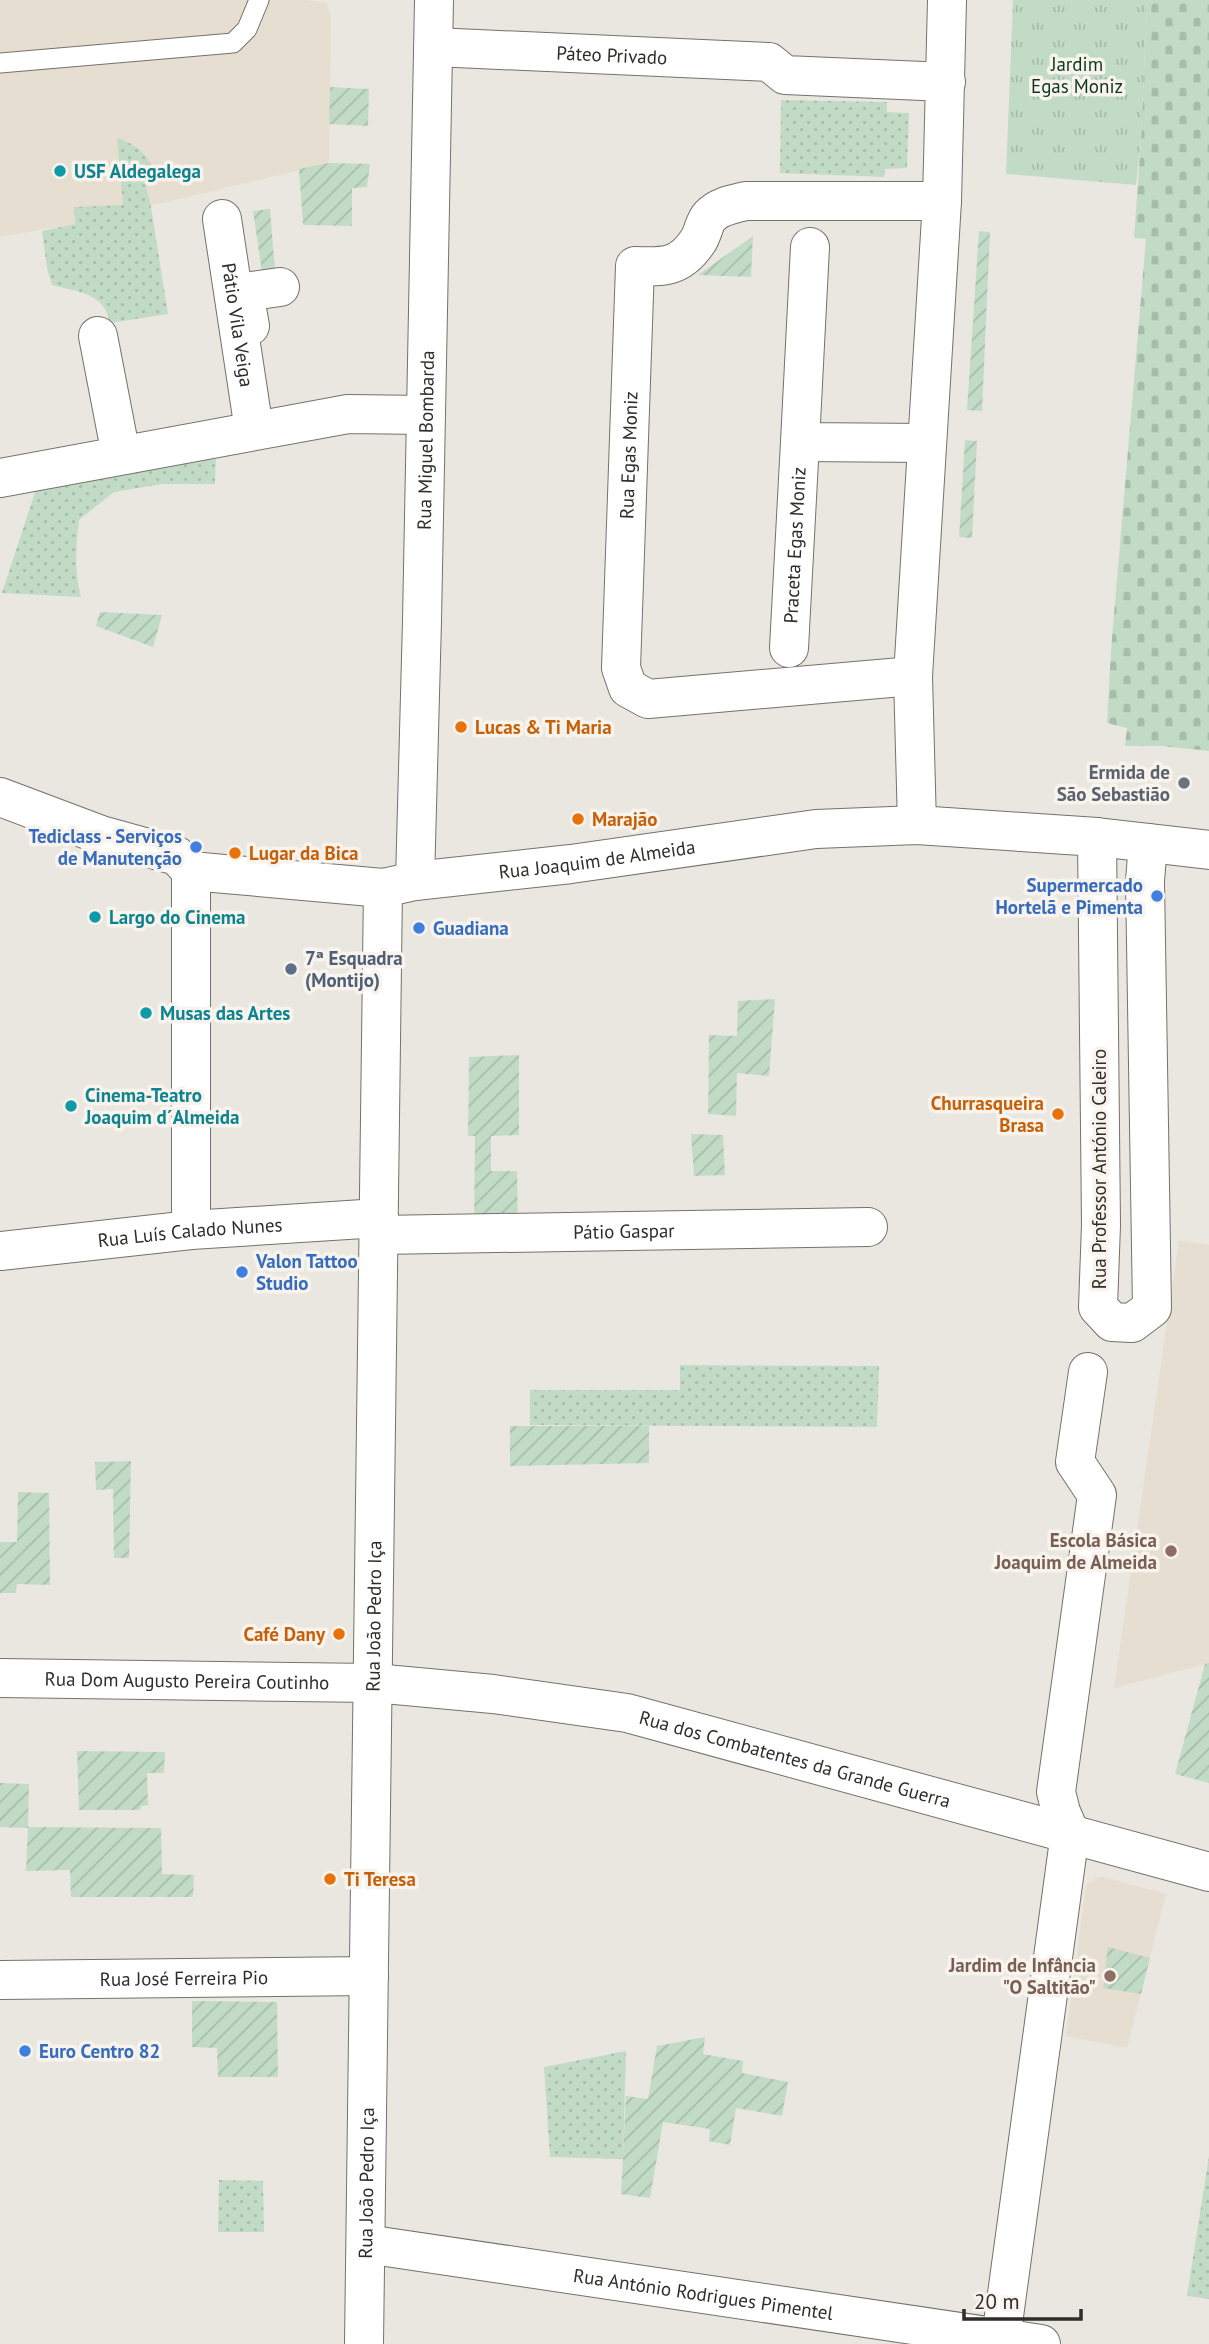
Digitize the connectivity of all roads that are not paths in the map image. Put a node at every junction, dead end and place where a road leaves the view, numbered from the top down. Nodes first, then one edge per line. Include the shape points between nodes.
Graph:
1 (259, 0) edge
2 (434, 0) edge
3 (947, 0) edge
4 (434, 47) junction
5 (0, 63) edge
6 (946, 82) junction
7 (942, 201) junction
8 (222, 219) dead end
9 (810, 247) dead end
10 (280, 287) dead end
11 (99, 336) dead end
12 (425, 415) junction
13 (260, 429) junction
14 (800, 442) junction
15 (927, 443) junction
16 (121, 456) junction
17 (0, 478) edge
18 (789, 648) dead end
19 (913, 677) junction
20 (0, 797) edge
21 (917, 825) junction
22 (1097, 837) junction
23 (1148, 843) junction
24 (1209, 850) edge
25 (191, 871) junction
26 (399, 884) junction
27 (379, 1227) junction
28 (868, 1227) dead end
29 (191, 1230) junction
30 (0, 1251) edge
31 (1088, 1372) dead end
32 (0, 1678) edge
33 (374, 1683) junction
34 (1070, 1833) junction
35 (1209, 1872) edge
36 (369, 1976) junction
37 (0, 1980) edge
38 (366, 2244) junction
39 (1001, 2338) junction
40 (364, 2344) edge
41 (1041, 2344) edge

1 - 5 lane via 247,29 233,43
2 - 4 street, Rua Miguel Bombarda
3 - 6 street
4 - 6 street, Páteo Privado via 769,62 785,75
4 - 12 street, Rua Miguel Bombarda
6 - 7 street
7 - 15 street
7 - 19 street, Rua Egas Moniz via 746,201 710,216 698,241 682,259 667,267 635,267 621,668 628,688 648,699
8 - 13 street, Pátio Vila Veiga
9 - 14 street, Praceta Egas Moniz
10 - 13 street, Pátio Vila Veiga via 244,292
11 - 16 street
12 - 13 street via 348,414
12 - 26 street, Rua Miguel Bombarda via 422,621
13 - 16 street
14 - 15 street, Praceta Egas Moniz
14 - 18 street, Praceta Egas Moniz
15 - 19 street
16 - 17 street
19 - 21 street
20 - 25 street, Rua Joaquim de Almeida via 101,835 177,856
21 - 22 street, Rua Joaquim de Almeida
21 - 26 street, Rua Joaquim de Almeida via 816,829
22 - 23 street, Rua Joaquim de Almeida
22 - 23 street, Rua Professor António Caleiro via 1098,1307 1112,1322 1132,1323 1153,1307
23 - 24 street, Rua Joaquim de Almeida
25 - 26 street, Rua Joaquim de Almeida
25 - 29 street
26 - 27 street, Rua João Pedro Iça
27 - 28 street, Pátio Gaspar
27 - 29 street, Rua Luís Calado Nunes
27 - 33 street, Rua João Pedro Iça
29 - 30 street, Rua Luís Calado Nunes
31 - 34 street via 1075,1462 1097,1495 1056,1792
32 - 33 street, Rua Dom Augusto Pereira Coutinho
33 - 34 street, Rua dos Combatentes da Grande Guerra via 627,1713
33 - 36 street, Rua João Pedro Iça
34 - 35 street, Rua dos Combatentes da Grande Guerra
34 - 39 street
36 - 37 street, Rua José Ferreira Pio
36 - 38 street, Rua João Pedro Iça
38 - 39 street, Rua António Rodrigues Pimentel
38 - 40 street, Rua João Pedro Iça
39 - 41 street, Rua António Rodrigues Pimentel

